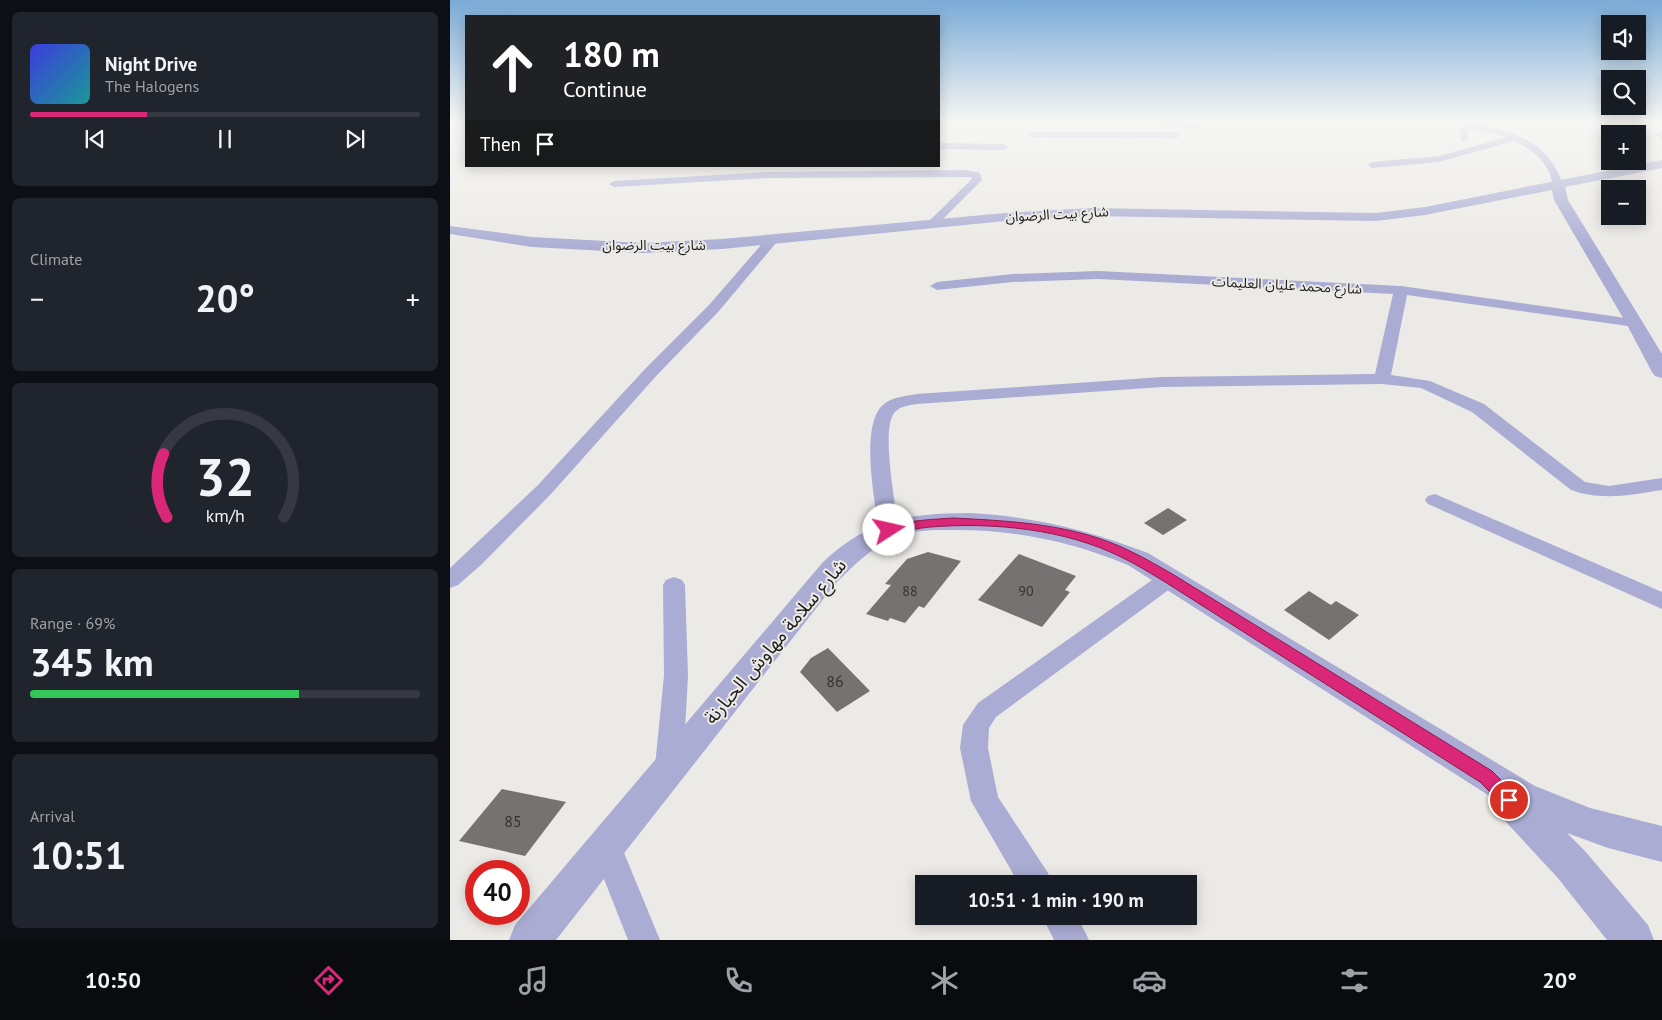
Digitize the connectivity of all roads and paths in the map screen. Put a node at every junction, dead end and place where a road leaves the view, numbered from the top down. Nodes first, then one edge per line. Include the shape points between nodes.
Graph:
1 (1386, 164) edge
2 (1551, 164) edge
3 (1662, 164) edge
4 (1372, 166) dead end
5 (614, 184) dead end
6 (1558, 185) junction
7 (1518, 194) junction
8 (1564, 206) junction
9 (933, 223) junction
10 (450, 230) edge
11 (772, 240) junction
12 (937, 286) dead end
13 (1401, 290) junction
14 (1635, 323) junction
15 (1662, 372) edge
16 (1382, 379) junction
17 (1662, 484) edge
18 (1435, 500) dead end
19 (889, 530) junction
20 (1170, 578) junction
21 (450, 580) edge
22 (674, 585) dead end
23 (1662, 601) edge
24 (668, 769) junction
25 (1486, 777) junction
26 (1662, 844) edge
27 (606, 846) junction
28 (1031, 875) edge
29 (1064, 925) edge
30 (530, 940) edge
31 (644, 940) edge
32 (1073, 940) edge
33 (1633, 940) edge

1 - 4 street
2 - 6 street
3 - 6 street, شارع بيت الرضوان
5 - 9 street via 767,175 976,175 977,180
6 - 7 street, شارع بيت الرضوان
6 - 8 street via 1558,195
7 - 8 street via 1544,198
7 - 9 street, شارع بيت الرضوان via 1382,217 1101,212
8 - 14 street
9 - 11 street, شارع بيت الرضوان
10 - 11 street, شارع بيت الرضوان via 532,242 643,248
11 - 21 street via 708,314 544,490
12 - 13 street, شارع محمد عليان العليمات via 1012,278 1098,275
13 - 14 street, شارع محمد عليان العليمات
13 - 16 street
14 - 15 street
16 - 17 street via 1424,384 1478,408 1587,490 1609,492
16 - 19 street via 1162,382 917,399 899,403 884,414 879,453
18 - 23 street
19 - 20 street, شارع سلامة مهاوش الحبارنة via 953,522 1035,527 1112,548
19 - 24 street, شارع سلامة مهاوش الحبارنة via 855,549 826,576
20 - 25 street, شارع سلامة مهاوش الحبارنة
20 - 28 street via 987,710 976,725 974,748 985,800
22 - 24 street via 678,669
24 - 27 street, شارع سلامة مهاوش الحبارنة
25 - 26 street, شارع سلامة مهاوش الحبارنة via 1561,815
25 - 33 street via 1571,864
27 - 30 street, شارع سلامة مهاوش الحبارنة
27 - 31 street
29 - 32 street

